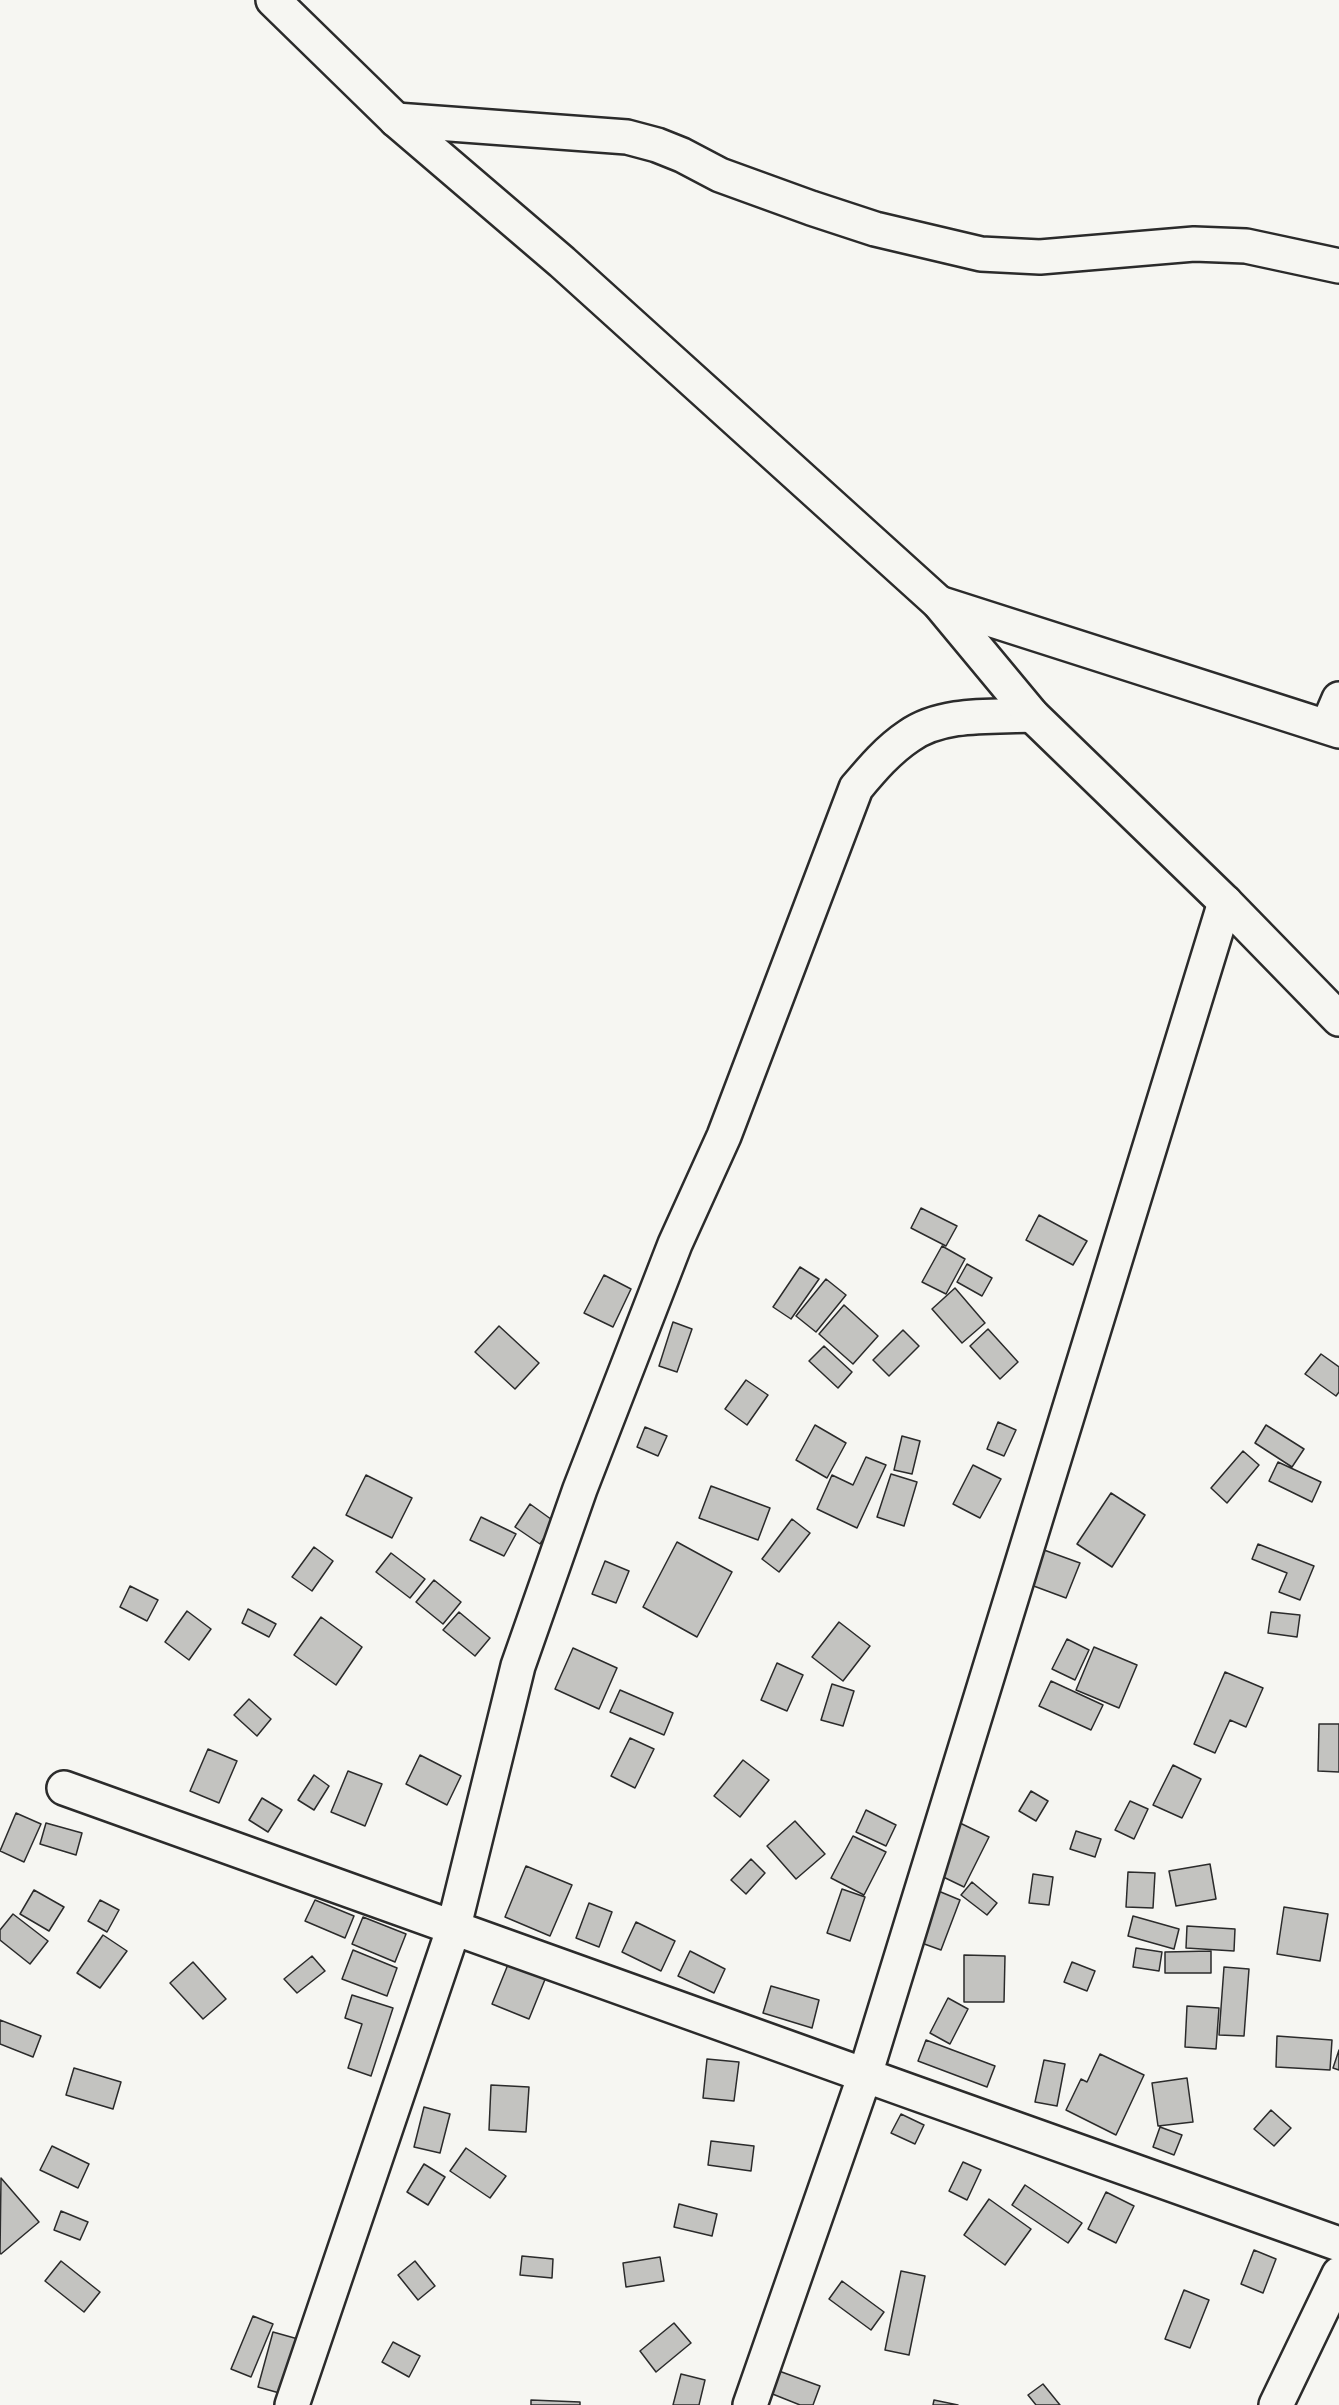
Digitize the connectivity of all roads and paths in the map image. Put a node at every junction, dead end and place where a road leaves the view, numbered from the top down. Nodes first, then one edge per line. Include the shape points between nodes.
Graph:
1 (273, 0) edge
2 (396, 120) junction
3 (1339, 266) edge
4 (939, 603) junction
5 (1032, 715) junction
6 (1335, 719) edge
7 (1225, 902) junction
8 (1339, 1019) edge
9 (64, 1788) dead end
10 (453, 1930) junction
11 (865, 2074) junction
12 (1339, 2244) edge
13 (1339, 2274) edge
14 (292, 2405) edge
15 (750, 2405) edge
16 (1276, 2405) edge

1 - 2 street
2 - 3 street via 627,137 657,145 720,175 811,208 875,229 981,254 1040,258 1194,244 1246,246
2 - 4 street via 562,262
4 - 5 street
4 - 6 street
5 - 7 street
5 - 10 street via 947,720 911,735 884,756 856,788 724,1136 675,1244 580,1489 518,1666
7 - 8 street
7 - 11 street
9 - 10 street
10 - 11 street
10 - 14 street
11 - 12 street
11 - 15 street
13 - 16 street

